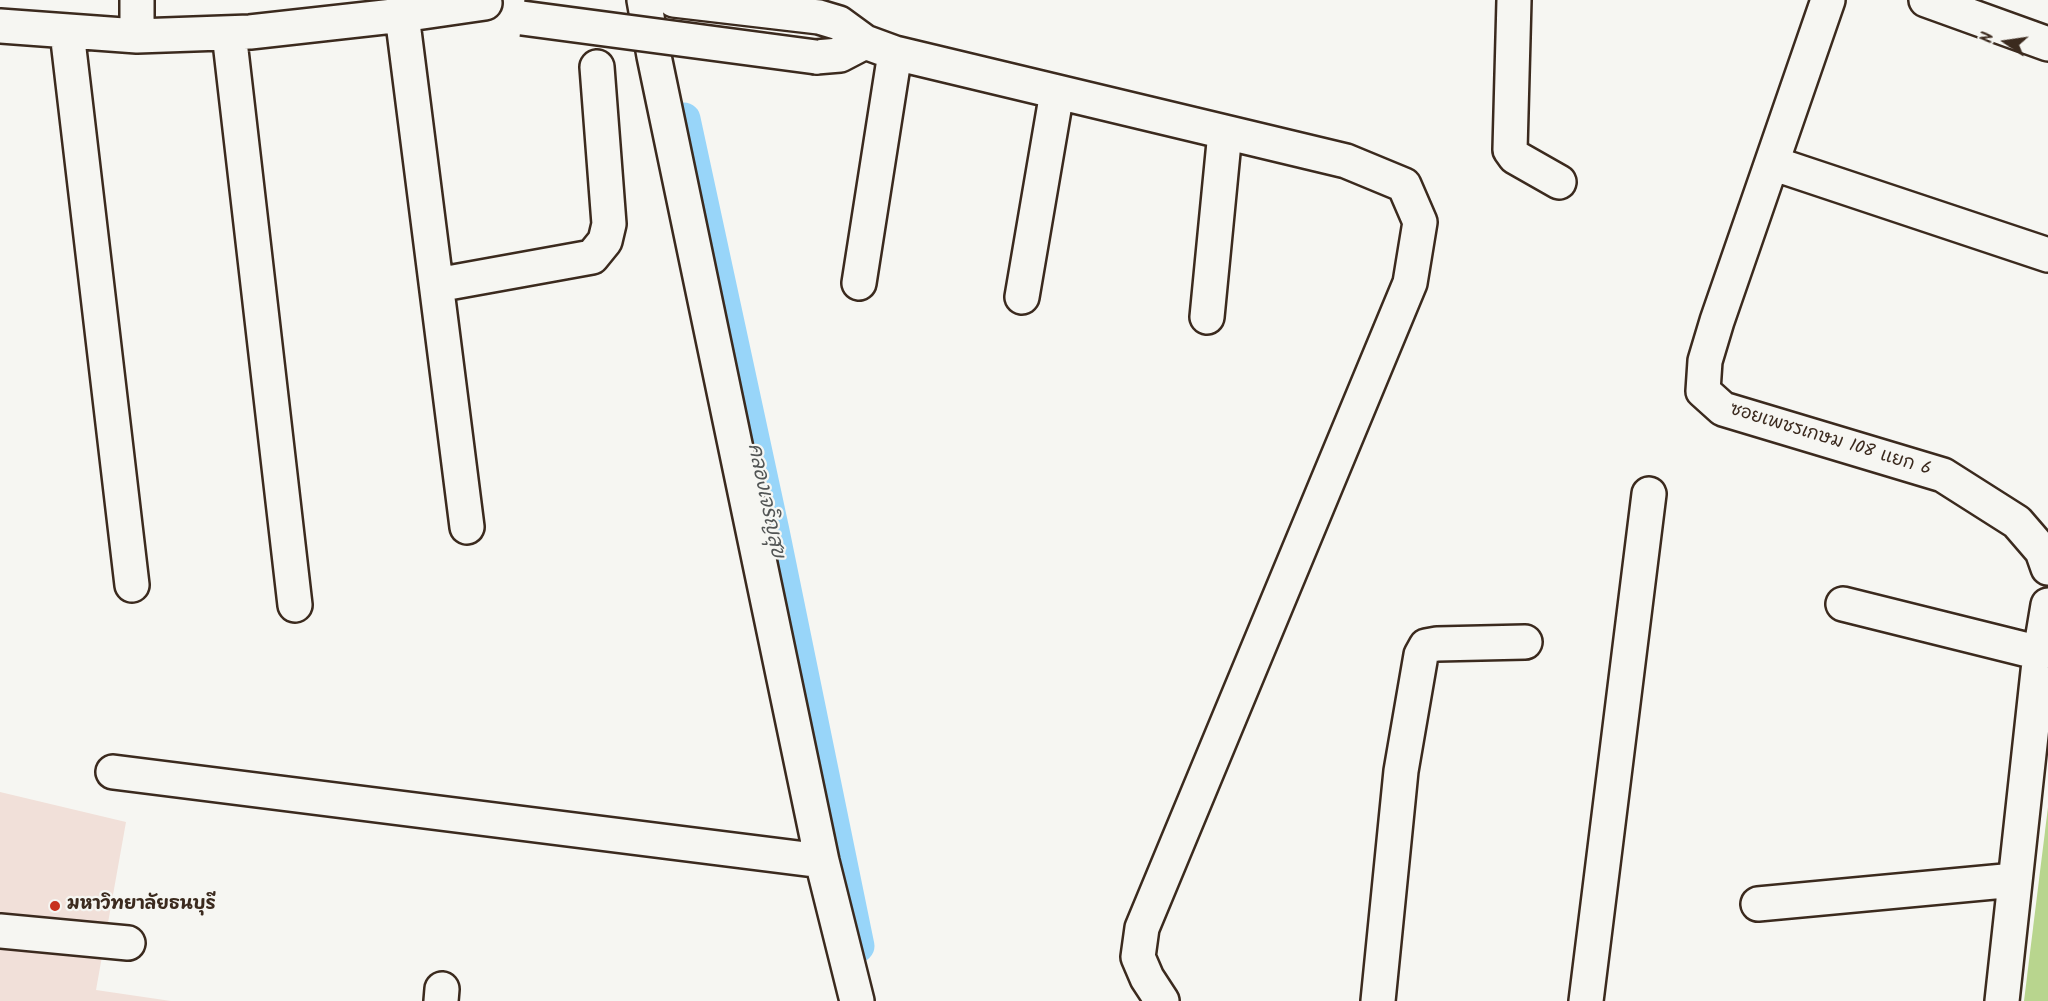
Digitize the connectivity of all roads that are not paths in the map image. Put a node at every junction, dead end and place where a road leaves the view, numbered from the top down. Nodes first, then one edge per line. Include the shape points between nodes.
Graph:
1 (137, 0) edge
2 (644, 0) edge
3 (674, 0) edge
4 (1514, 0) edge
5 (1828, 0) edge
6 (1926, 0) edge
7 (487, 1) edge
8 (402, 15) junction
9 (0, 26) edge
10 (67, 32) junction
11 (229, 33) junction
12 (137, 36) junction
13 (2048, 44) edge
14 (880, 48) junction
15 (597, 67) dead end
16 (1056, 92) junction
17 (1225, 132) junction
18 (1772, 163) junction
19 (1559, 182) dead end
20 (2048, 255) edge
21 (858, 284) dead end
22 (437, 285) junction
23 (1022, 297) dead end
24 (1207, 317) dead end
25 (1649, 494) dead end
26 (467, 527) dead end
27 (2048, 568) edge
28 (132, 585) dead end
29 (1843, 604) dead end
30 (295, 605) dead end
31 (2048, 605) edge
32 (2048, 610) edge
33 (1525, 642) dead end
34 (2040, 653) junction
35 (113, 772) dead end
36 (822, 861) junction
37 (2016, 880) junction
38 (1758, 904) dead end
39 (0, 931) edge
40 (128, 943) dead end
41 (856, 1001) edge
42 (1162, 1001) edge
43 (1378, 1001) edge
44 (1587, 1001) edge
45 (2002, 1001) edge

1 - 12 street
2 - 36 street
3 - 14 street via 819,16 839,23
4 - 19 street via 1510,150 1515,157
5 - 18 street, ซอยเพชรเกษม 108 แยก 6
6 - 13 street
7 - 8 street
7 - 14 street, bridge via 506,14 522,18 816,57
8 - 11 street
8 - 22 street
9 - 10 street
10 - 12 street
10 - 28 street
11 - 12 street
11 - 30 street
14 - 16 street
14 - 21 street
15 - 22 street via 609,224 605,242 592,256
16 - 17 street
16 - 23 street
17 - 24 street
17 - 42 street via 1346,161 1404,185 1420,222 1410,283 1142,928 1138,957
18 - 20 street
18 - 27 street, ซอยเพชรเกษม 108 แยก 6 via 1717,321 1705,361 1703,391 1723,409 1943,476 2017,522 2042,551
22 - 26 street
25 - 44 street
29 - 34 street
31 - 32 street
32 - 34 street
33 - 43 street via 1437,644 1426,646 1421,655 1401,771
34 - 37 street
35 - 36 street
36 - 41 street
37 - 38 street
37 - 45 street
39 - 40 street

